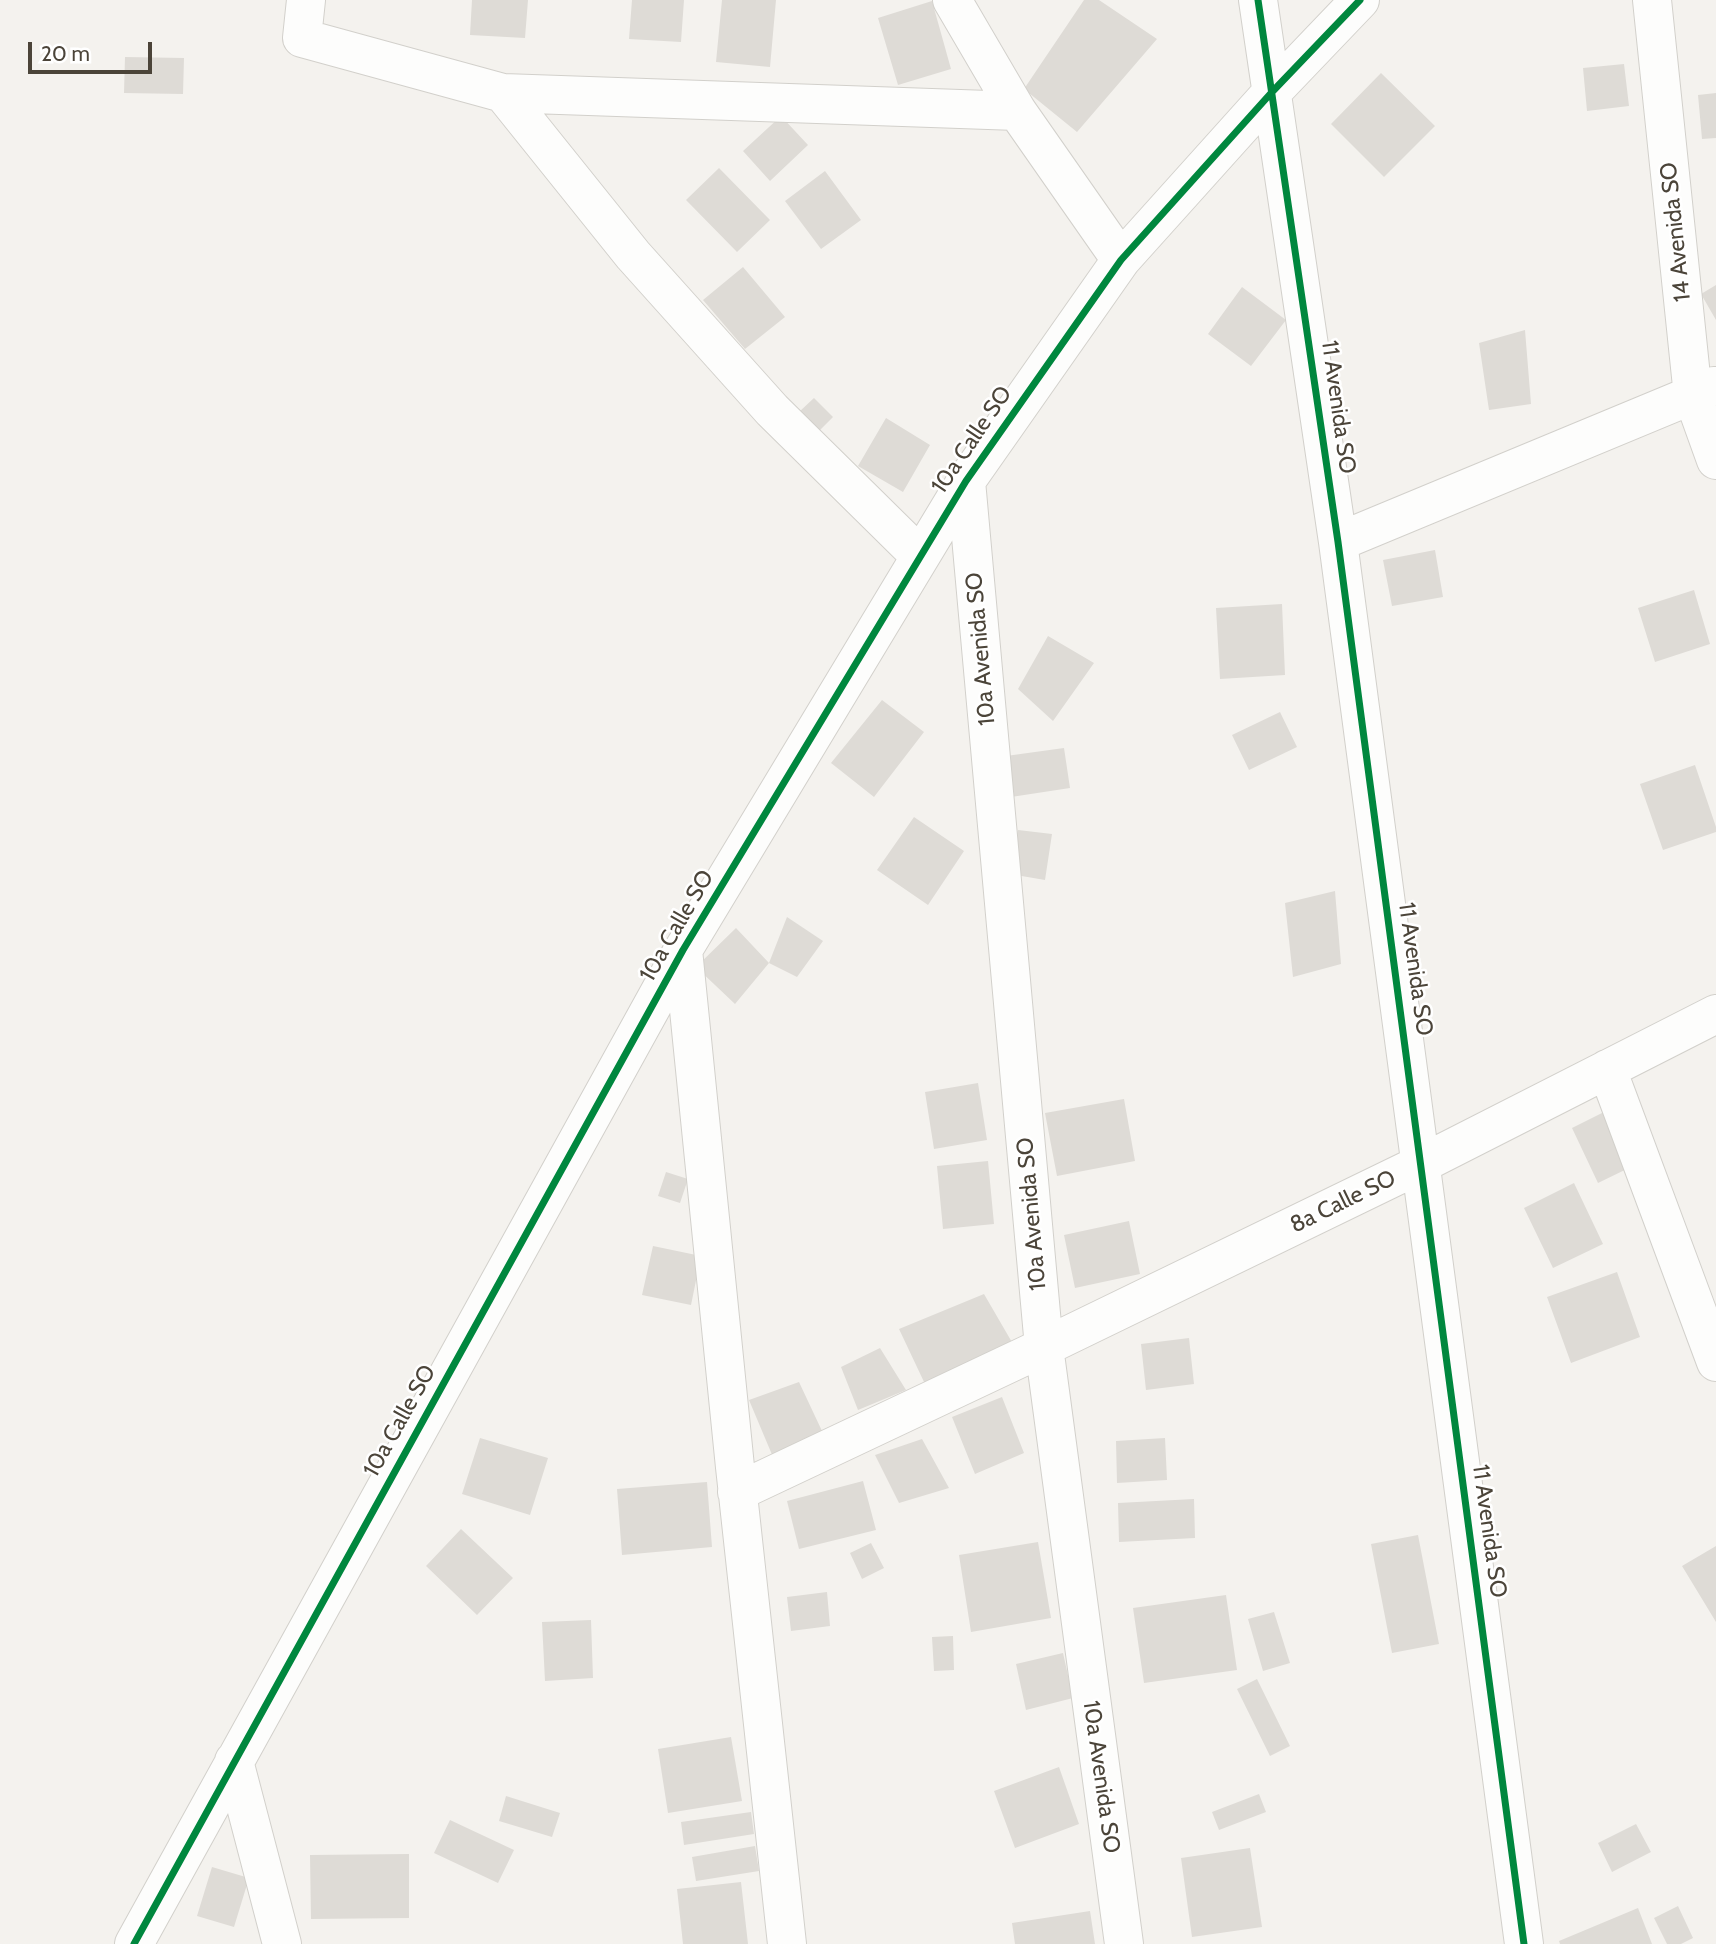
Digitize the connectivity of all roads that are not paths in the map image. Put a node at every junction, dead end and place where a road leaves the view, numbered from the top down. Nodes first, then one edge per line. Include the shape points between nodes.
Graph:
1 (306, 0) edge
2 (952, 0) edge
3 (1258, 0) edge
4 (1360, 0) edge
5 (1651, 0) edge
6 (1272, 92) junction
7 (503, 93) junction
8 (1017, 111) junction
9 (1121, 260) junction
10 (1704, 391) edge
11 (1716, 460) edge
12 (966, 481) junction
13 (1338, 542) junction
14 (920, 556) junction
15 (684, 950) junction
16 (1716, 1014) edge
17 (1607, 1069) junction
18 (1421, 1164) junction
19 (1044, 1347) junction
20 (1716, 1362) edge
21 (737, 1492) junction
22 (234, 1761) junction
23 (134, 1944) edge
24 (282, 1944) edge
25 (787, 1944) edge
26 (1124, 1944) edge
27 (1524, 1944) edge

1 - 7 street via 302,37
2 - 8 street
3 - 6 street, 11 Avenida SO
4 - 6 street, 10a Calle SO
5 - 10 street, 14 Avenida SO
6 - 9 street, 10a Calle SO
6 - 13 street, 11 Avenida SO
7 - 8 street
7 - 14 street via 642,266 772,410
8 - 9 street
9 - 12 street, 10a Calle SO
10 - 11 street, 14 Avenida SO
10 - 13 street
12 - 14 street, 10a Calle SO
12 - 19 street, 10a Avenida SO
13 - 18 street, 11 Avenida SO
14 - 15 street, 10a Calle SO
15 - 21 street
15 - 22 street, 10a Calle SO
16 - 17 street, 8a Calle SO
17 - 18 street, 8a Calle SO
17 - 20 street
18 - 19 street, 8a Calle SO
18 - 27 street, 11 Avenida SO
19 - 21 street, 8a Calle SO
19 - 26 street, 10a Avenida SO
21 - 25 street
22 - 23 street, 10a Calle SO
22 - 24 street

